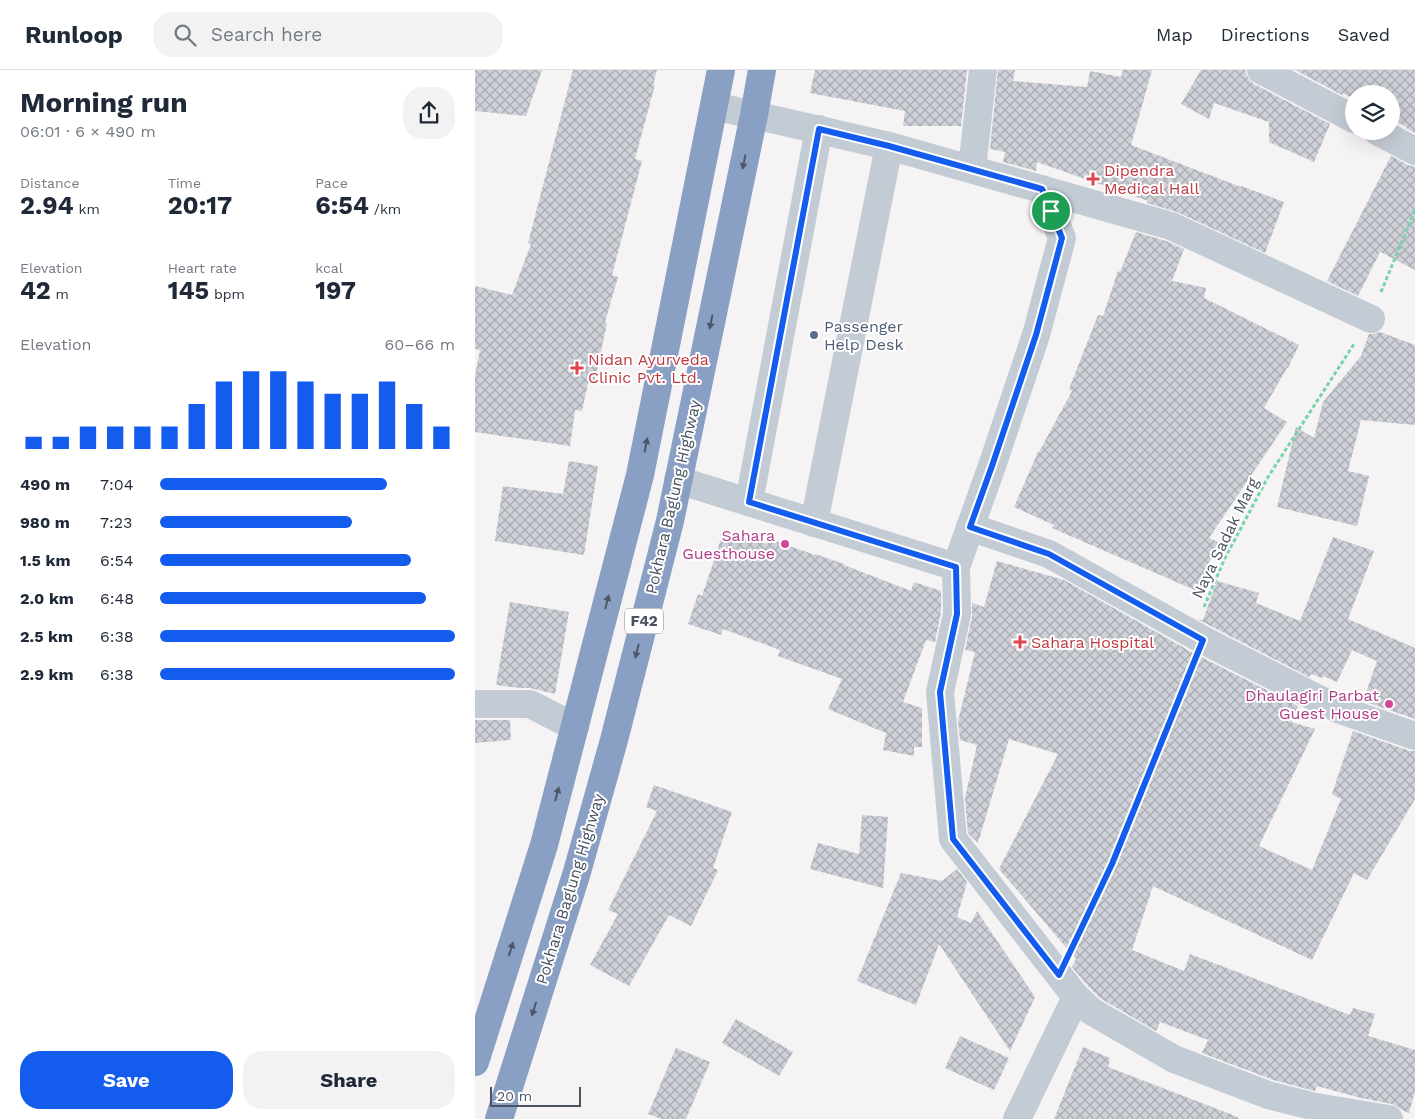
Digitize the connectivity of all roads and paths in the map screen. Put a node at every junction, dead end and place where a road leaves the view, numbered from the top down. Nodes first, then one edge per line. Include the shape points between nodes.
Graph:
1 (721, 70) edge
2 (762, 70) edge
3 (983, 70) edge
4 (1261, 70) edge
5 (714, 106) junction
6 (1345, 114) edge
7 (754, 115) junction
8 (819, 129) junction
9 (1394, 140) edge
10 (889, 146) junction
11 (1415, 151) edge
12 (972, 169) junction
13 (1042, 189) junction
14 (1415, 210) edge
15 (1371, 319) junction
16 (678, 480) junction
17 (749, 502) junction
18 (814, 523) junction
19 (970, 527) junction
20 (956, 567) junction
21 (1203, 640) junction
22 (475, 704) edge
23 (575, 727) junction
24 (1415, 736) edge
25 (1059, 975) junction
26 (1076, 997) junction
27 (475, 1062) edge
28 (499, 1119) edge
29 (1017, 1119) edge
30 (1389, 1119) edge

1 - 5 highway, F42
2 - 7 highway, Pokhara Baglung Highway / F42
3 - 12 street
4 - 6 street
5 - 7 street
23 -> 5 highway, F42 via 640,474
7 - 8 street
7 -> 16 highway, Pokhara Baglung Highway / F42
8 - 10 street
8 - 17 street
9 - 11 street
10 - 12 street
10 - 18 street
12 - 13 street
13 - 15 street via 1171,226
13 - 19 street via 1062,238 1036,335
14 - 15 path, Naya Sadak Marg
15 - 21 path, Naya Sadak Marg via 1269,477 1225,558 1202,612
16 - 17 street
16 -> 28 highway, Pokhara Baglung Highway / F42 via 614,740 577,872
17 - 18 street
18 - 20 street
19 - 20 street
19 - 21 street via 1049,554
20 - 25 street via 957,614 940,692 953,839
21 - 24 street via 1338,709
21 - 25 path, Naya Sadak Marg via 1112,864
22 - 23 street via 530,704
27 -> 23 highway, F42 via 544,845
25 - 26 street
26 - 29 street
26 - 30 street via 1091,1011 1174,1060 1268,1095

